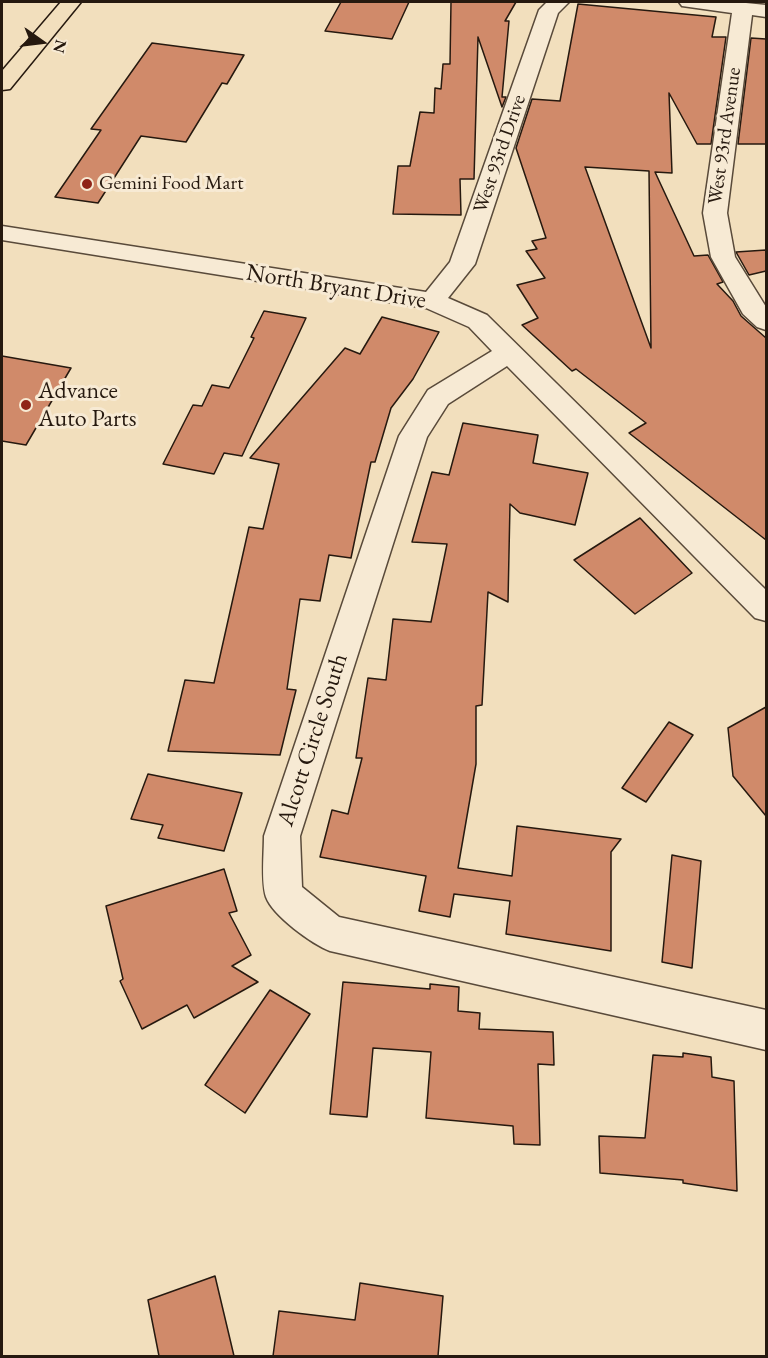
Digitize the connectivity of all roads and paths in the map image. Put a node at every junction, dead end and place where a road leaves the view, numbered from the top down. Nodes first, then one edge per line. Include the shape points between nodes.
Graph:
1 (71, 2) edge
2 (559, 2) edge
3 (689, 2) edge
4 (742, 8) junction
5 (766, 11) edge
6 (2, 84) edge
7 (2, 233) edge
8 (432, 301) junction
9 (766, 321) edge
10 (509, 352) junction
11 (766, 609) edge
12 (766, 1030) edge

1 - 6 main road
2 - 8 street, West 93rd Drive via 549,10 462,264
3 - 4 street
4 - 5 street
4 - 9 street, West 93rd Avenue via 715,213 723,257 752,308
7 - 8 street, North Bryant Drive
8 - 10 street, North Bryant Drive via 478,321
10 - 11 street, North Bryant Drive
10 - 12 street, Alcott Circle South via 438,397 413,436 282,836 284,895 330,933

